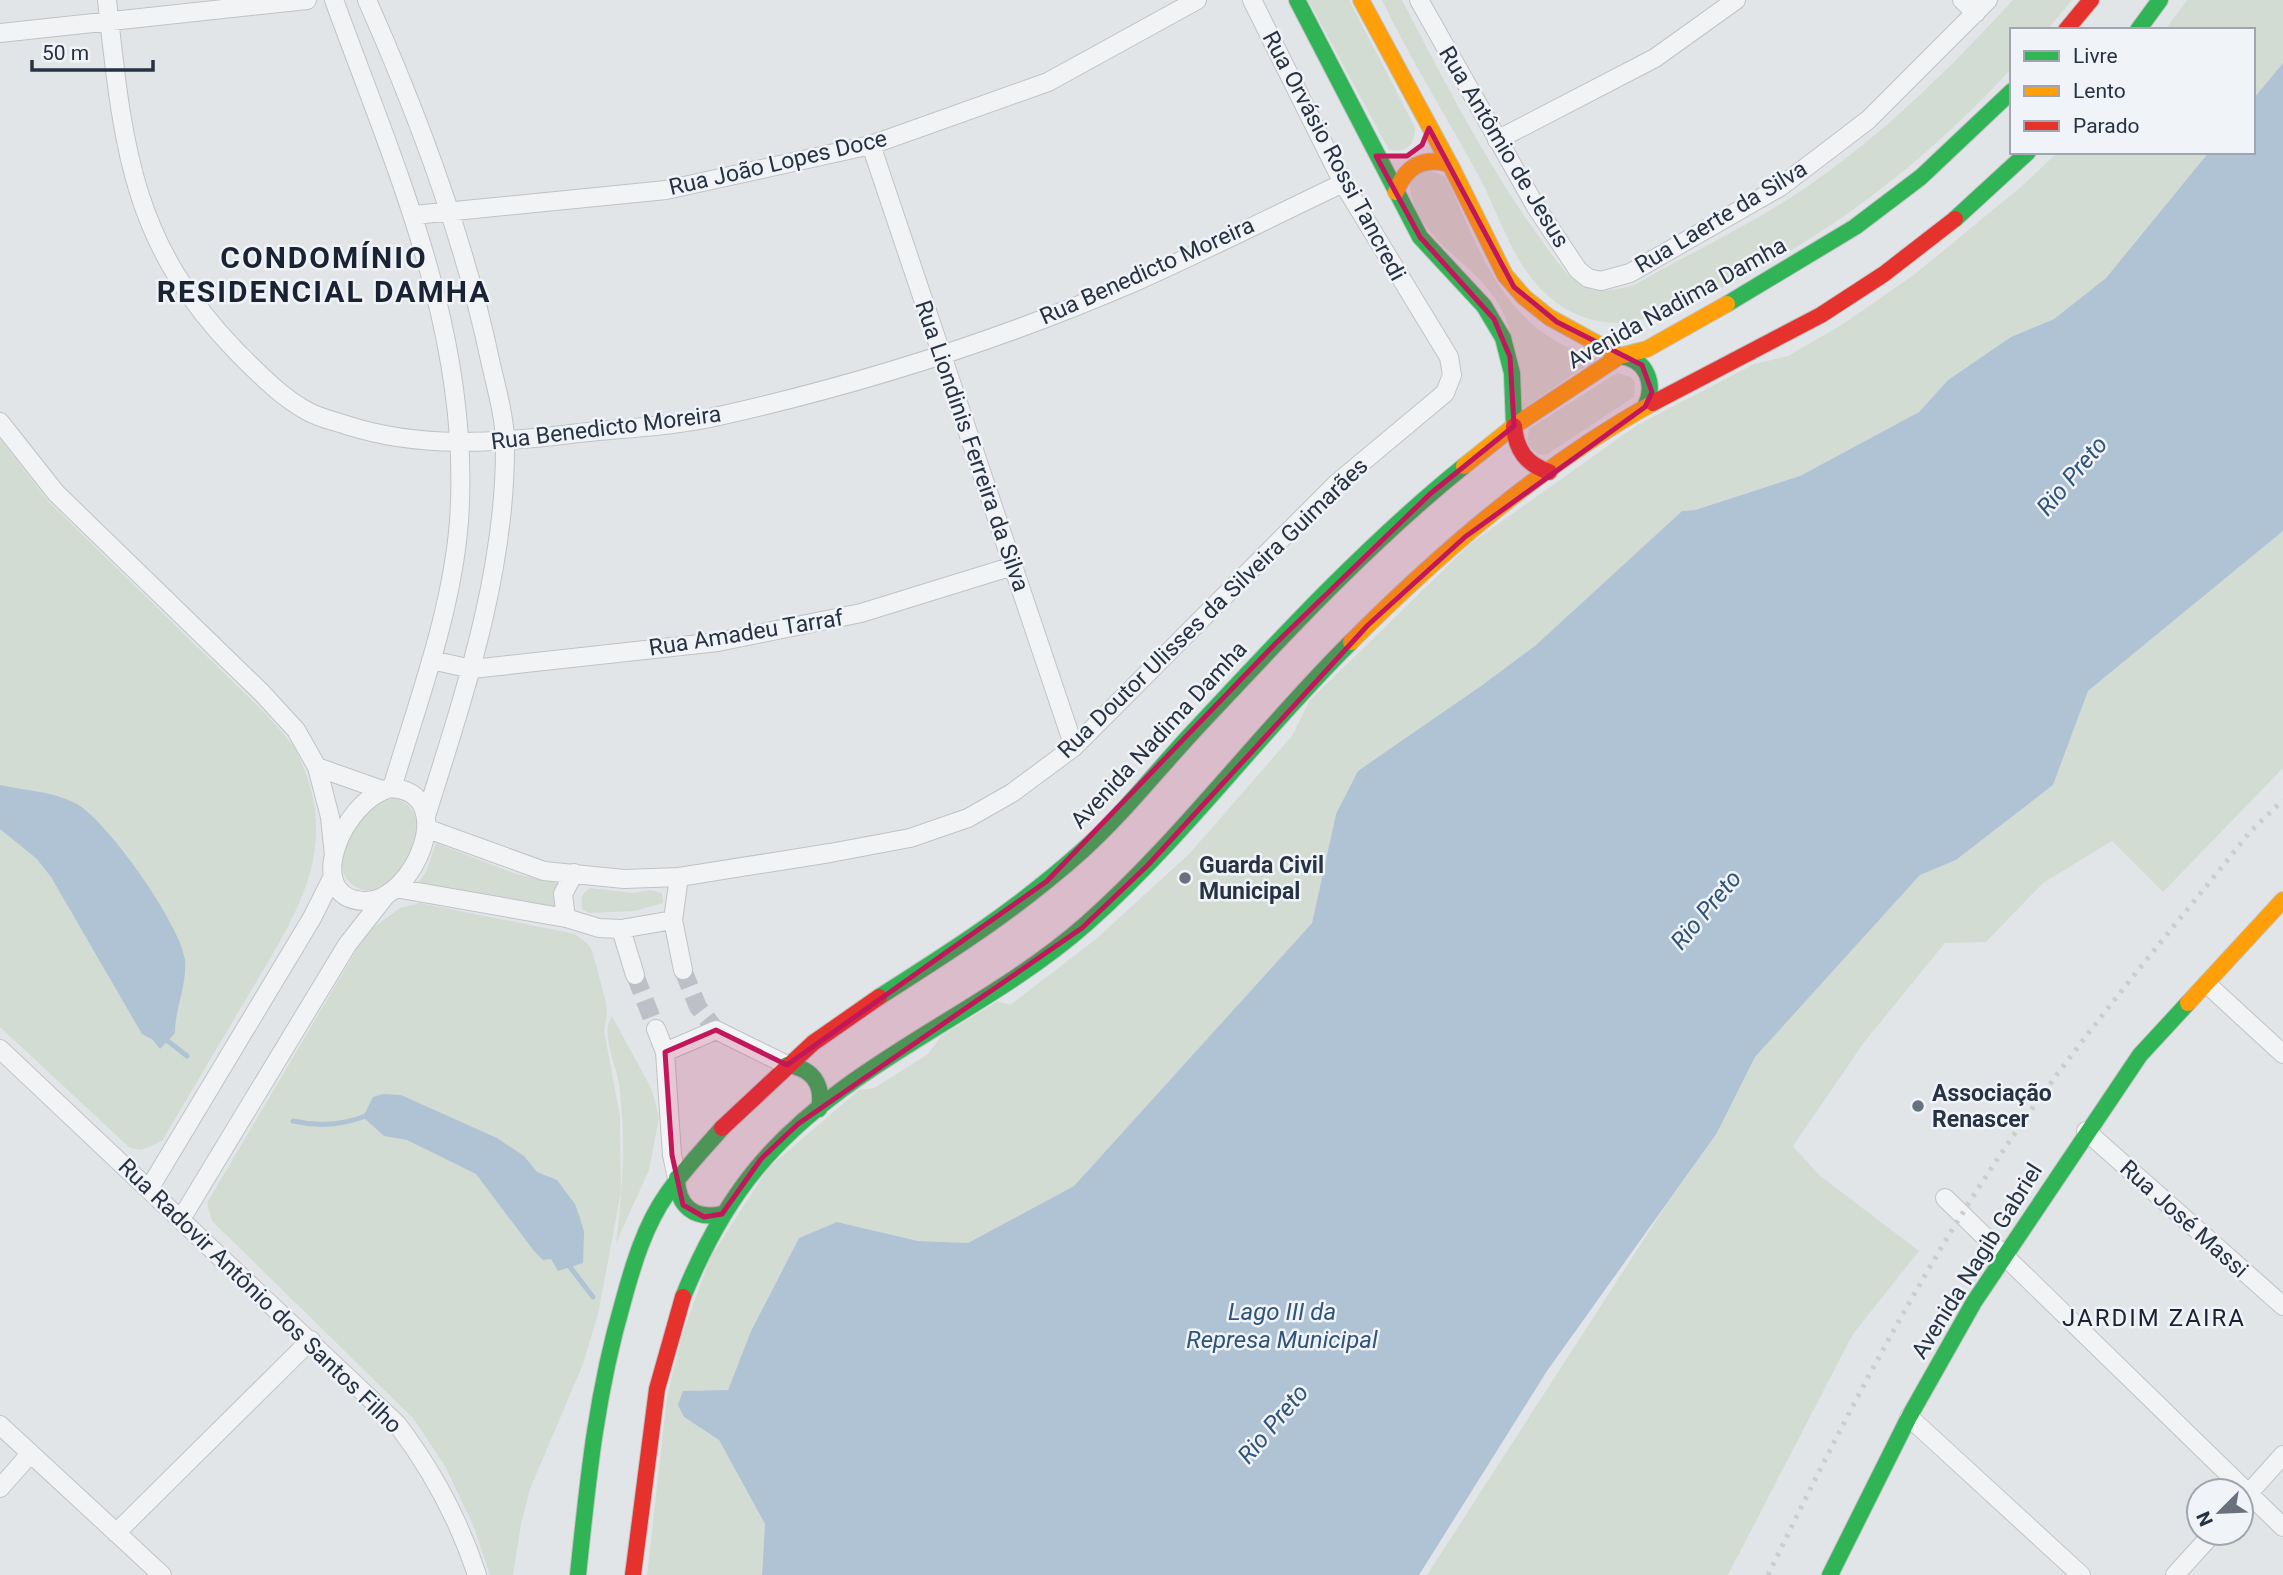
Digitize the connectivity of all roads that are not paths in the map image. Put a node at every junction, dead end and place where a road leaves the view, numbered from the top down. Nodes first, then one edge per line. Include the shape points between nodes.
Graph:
1 (107, 0) edge
2 (307, 0) edge
3 (334, 0) edge
4 (367, 0) edge
5 (1198, 0) edge
6 (1252, 0) edge
7 (1297, 0) edge
8 (1362, 0) edge
9 (1419, 0) edge
10 (1736, 0) edge
11 (1962, 0) edge
12 (2091, 0) edge
13 (2160, 0) edge
14 (1982, 7) edge
15 (110, 22) junction
16 (2068, 28) edge
17 (2139, 28) edge
18 (0, 33) edge
19 (2010, 93) edge
20 (1429, 128) junction
21 (1497, 140) junction
22 (871, 145) junction
23 (2026, 154) edge
24 (1376, 156) junction
25 (1449, 164) junction
26 (1343, 183) junction
27 (1396, 192) junction
28 (450, 213) junction
29 (414, 215) junction
30 (1601, 281) joint
31 (1442, 346) joint
32 (942, 356) junction
33 (1620, 356) junction
34 (1645, 407) junction
35 (0, 422) edge
36 (1514, 426) junction
37 (505, 442) junction
38 (462, 444) junction
39 (1549, 472) junction
40 (1013, 566) junction
41 (431, 660) junction
42 (472, 669) junction
43 (1074, 747) junction
44 (317, 766) junction
45 (387, 789) junction
46 (427, 822) junction
47 (334, 855) junction
48 (575, 873) junction
49 (333, 876) junction
50 (679, 877) junction
51 (391, 891) junction
52 (2283, 900) edge
53 (566, 918) junction
54 (673, 920) junction
55 (621, 929) junction
56 (683, 970) tunnel mouth
57 (635, 975) tunnel mouth
58 (2207, 984) junction
59 (656, 1029) tunnel mouth
60 (0, 1049) edge
61 (665, 1052) junction
62 (2283, 1054) edge
63 (787, 1065) junction
64 (819, 1109) junction
65 (2085, 1131) junction
66 (677, 1178) junction
67 (149, 1189) junction
68 (1945, 1198) dead end
69 (722, 1214) junction
70 (181, 1219) junction
71 (2003, 1256) junction
72 (2283, 1306) edge
73 (311, 1340) junction
74 (1909, 1417) junction
75 (0, 1425) edge
76 (30, 1454) junction
77 (2283, 1455) edge
78 (2223, 1477) edge
79 (2255, 1486) edge
80 (0, 1488) edge
81 (2255, 1506) edge
82 (2283, 1527) edge
83 (116, 1533) junction
84 (2200, 1547) edge
85 (162, 1575) edge
86 (477, 1575) edge
87 (578, 1575) edge
88 (633, 1575) edge
89 (1830, 1575) edge
90 (2081, 1575) edge
91 (2175, 1575) edge

1 - 15 street, Rua Benedicto Moreira
2 - 15 street
3 - 29 street
4 - 28 street
5 - 22 street, Rua João Lopes Doce via 1048,82
6 - 26 street, Rua Orvásio Rossi Tancredi
7 - 24 main road
8 - 20 main road
9 - 21 street, Rua Antômio de Jesus
10 - 21 street via 1655,58
11 - 14 street
12 - 16 main road
13 - 17 main road
14 - 30 street, Rua Laerte da Silva via 1868,121 1780,187 1630,273
15 - 18 street
15 - 38 street, Rua Benedicto Moreira via 122,129 149,227 176,276 213,327 258,373 310,413 377,435
19 - 33 main road, Avenida Nadima Damha via 1921,177 1855,227 1647,349
20 - 24 main road via 1422,145 1407,156
20 - 25 main road
21 - 30 street, Rua Antômio de Jesus via 1578,270
22 - 28 street, Rua João Lopes Doce via 666,190
22 - 32 street, Rua Liondinis Ferreira da Silva
23 - 34 main road via 1955,220 1854,294 1783,338
24 - 27 main road
25 - 27 main road via 1432,160 1415,164 1402,176
25 - 33 main road via 1498,265 1514,287 1558,322
26 - 31 street, Rua Orvásio Rossi Tancredi
26 - 32 street, Rua Benedicto Moreira via 1136,281
27 - 36 main road via 1440,263 1494,319 1510,357
28 - 29 street, Rua João Lopes Doce
28 - 37 street via 480,310
29 - 38 street via 442,312
31 - 43 street, Rua Doutor Ulisses da Silveira Guimarães via 1452,366 1445,393 1336,484
32 - 37 street, Rua Benedicto Moreira via 716,417
32 - 40 street, Rua Liondinis Ferreira da Silva
33 - 34 main road via 1636,359 1648,373 1652,392
33 - 36 main road, Avenida Nadima Damha
34 - 39 main road
35 - 44 street via 56,493 271,702 296,730
36 - 39 main road via 1522,457
36 - 63 main road, Avenida Nadima Damha via 1430,494 1338,580 1075,857 984,931 880,996
37 - 38 street, Rua Benedicto Moreira
37 - 42 street via 499,532
38 - 41 street via 459,524
39 - 64 main road via 1465,537 1368,625 1148,864 1082,928
40 - 42 street, Rua Amadeu Tarraf via 860,613 718,642
40 - 43 street, Rua Liondinis Ferreira da Silva
41 - 42 street, Rua Amadeu Tarraf
41 - 45 street
42 - 46 street
43 - 50 street, Rua Doutor Ulisses da Silveira Guimarães via 1012,793 968,818 910,838
44 - 45 street
44 - 47 street
45 - 46 street via 400,788 418,799
45 - 47 street via 351,815
46 - 48 street, Rua Doutor Ulisses da Silveira Guimarães via 544,871
46 - 51 street via 422,850
47 - 49 street
48 - 50 street, Rua Doutor Ulisses da Silveira Guimarães via 624,879
48 - 53 street via 563,894
49 - 51 street via 349,897 362,901 376,900
49 - 67 street
50 - 54 street
51 - 53 street
51 - 70 street via 347,945
52 - 58 main road, Avenida Nagib Gabriel
53 - 55 street
54 - 55 street
54 - 56 street
55 - 57 street
58 - 62 street
58 - 65 main road, Avenida Nagib Gabriel via 2140,1055
59 - 61 street
60 - 67 street, Rua Radovir Antônio dos Santos Filho
61 - 63 street via 716,1030
61 - 66 street via 671,1155
63 - 64 main road via 802,1067 815,1076 821,1092
63 - 66 main road, Avenida Nadima Damha via 731,1117
64 - 69 main road via 761,1159
65 - 71 main road, Avenida Nagib Gabriel
65 - 72 street, Rua José Massi
66 - 69 main road via 677,1192 688,1210 704,1217
66 - 87 main road, Avenida Nadima Damha via 636,1257 604,1366
67 - 70 street, Rua Radovir Antônio dos Santos Filho
68 - 71 street
69 - 88 main road via 688,1281 656,1388
70 - 73 street, Rua Radovir Antônio dos Santos Filho
71 - 74 main road, Avenida Nagib Gabriel
71 - 78 street
73 - 83 street
73 - 86 street, Rua Radovir Antônio dos Santos Filho via 374,1400 416,1449 458,1523
74 - 89 main road, Avenida Nagib Gabriel
74 - 90 street
75 - 76 street
76 - 80 street
76 - 83 street
77 - 79 street
81 - 82 street
83 - 85 street
84 - 91 street

